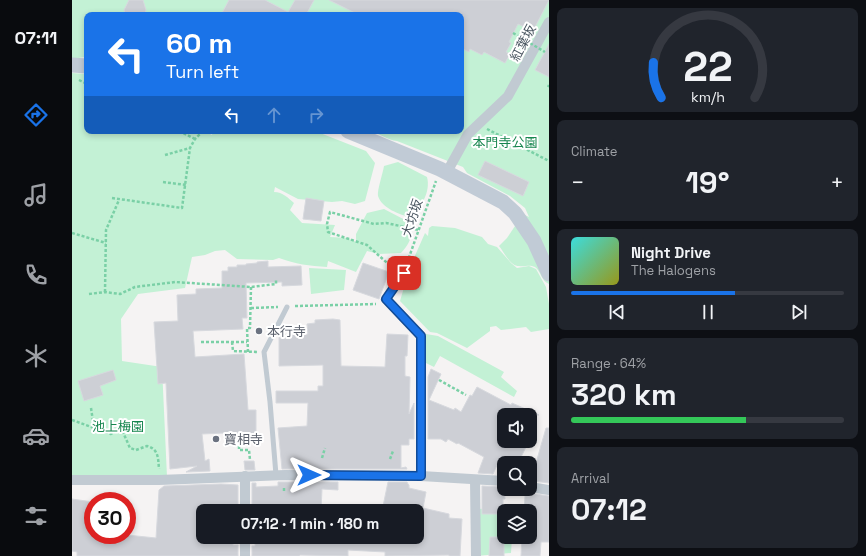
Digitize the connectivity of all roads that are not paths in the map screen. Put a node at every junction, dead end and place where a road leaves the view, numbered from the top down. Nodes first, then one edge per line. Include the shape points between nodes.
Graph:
1 (549, 22) edge
2 (355, 134) edge
3 (443, 171) junction
4 (549, 274) edge
5 (402, 275) road end
6 (287, 306) road end
7 (276, 475) junction
8 (245, 476) junction
9 (421, 476) junction
10 (72, 480) edge
11 (475, 480) junction
12 (497, 481) edge
13 (537, 488) edge
14 (549, 490) edge
15 (245, 504) edge
16 (245, 544) edge
17 (245, 556) edge
18 (476, 556) edge

1 - 3 street, 紅葉坂 via 508,96 468,134
2 - 3 street
3 - 4 street via 503,202 515,213 534,241
5 - 9 street via 386,299 421,336
6 - 7 lane via 264,352
7 - 8 street
7 - 9 street
8 - 10 street via 159,480
8 - 15 street
9 - 11 street
11 - 12 street
11 - 18 street
13 - 14 street
16 - 17 street

